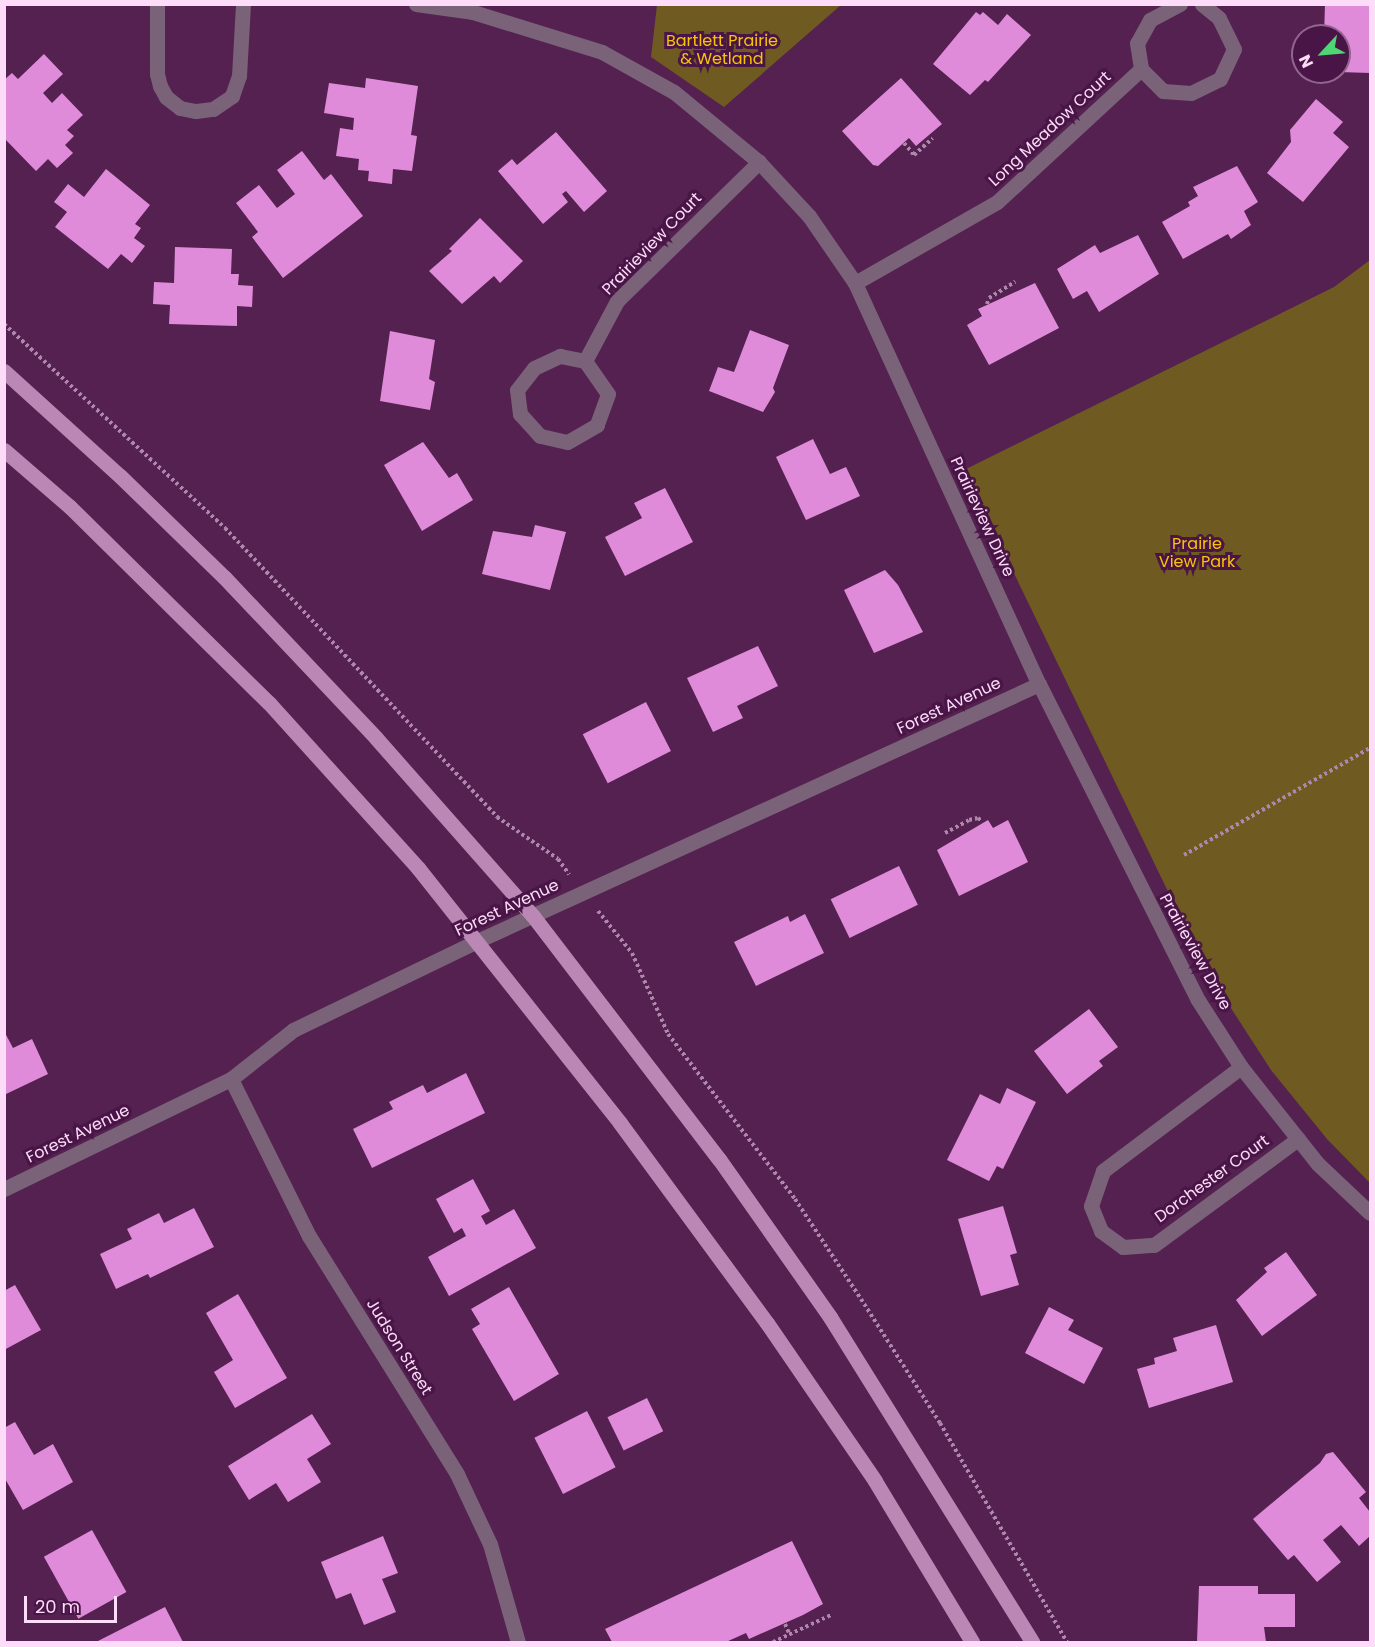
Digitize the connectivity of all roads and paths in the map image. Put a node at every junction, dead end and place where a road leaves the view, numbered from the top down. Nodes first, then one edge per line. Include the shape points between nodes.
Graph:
1 (157, 4) edge
2 (243, 4) edge
3 (416, 4) edge
4 (1180, 4) edge
5 (1202, 4) edge
6 (1142, 69) junction
7 (933, 138) dead end
8 (904, 143) dead end
9 (759, 162) junction
10 (1015, 282) dead end
11 (855, 284) junction
12 (987, 304) dead end
13 (4, 324) edge
14 (585, 361) junction
15 (4, 371) edge
16 (4, 450) edge
17 (1039, 684) junction
18 (1371, 748) edge
19 (983, 822) dead end
20 (945, 833) dead end
21 (1184, 855) dead end
22 (562, 865) dead end
23 (533, 916) junction
24 (477, 941) junction
25 (629, 950) dead end
26 (1241, 1067) junction
27 (231, 1079) junction
28 (1298, 1139) junction
29 (4, 1189) edge
30 (1371, 1213) edge
31 (831, 1615) dead end
32 (785, 1624) dead end
33 (790, 1635) junction
34 (518, 1642) edge
35 (773, 1642) edge
36 (972, 1642) edge
37 (1032, 1642) edge
38 (1067, 1642) edge

1 - 2 street via 160,86 180,108 196,111 213,109 232,96 239,76
3 - 9 street, Prairieview Drive via 492,16 602,52 674,93
4 - 6 street via 1150,20 1137,43
5 - 6 street via 1219,18 1234,49 1220,79 1191,93 1163,91
6 - 11 street, Long Meadow Court via 997,202
7 - 8 path via 914,155
9 - 11 street, Prairieview Drive via 809,216
9 - 14 street, Prairieview Court via 618,301
10 - 12 path via 989,298
11 - 17 street, Prairieview Drive
13 - 22 path via 53,365 225,528 497,817
14 - 14 street via 560,356 534,368 517,390 520,414 540,436 567,442 597,425 608,394
15 - 23 main road via 224,577 376,738
16 - 24 main road via 70,507 269,703 418,868
17 - 23 street, Forest Avenue
17 - 26 street, Prairieview Drive via 1158,925 1198,1000
18 - 21 path
19 - 20 path via 978,818 969,820
23 - 24 street, Forest Avenue
23 - 37 main road via 719,1159 830,1317
24 - 27 street, Forest Avenue via 293,1030
24 - 36 main road via 620,1123 767,1323 875,1481
25 - 38 path via 668,1034 795,1199 843,1272 940,1423
26 - 28 street, Prairieview Drive
26 - 28 street, Dorchester Court via 1103,1171 1091,1206 1101,1231 1123,1247 1154,1245
27 - 29 street, Forest Avenue
27 - 34 street, Judson Street via 309,1236 457,1474 490,1544
28 - 30 street, Prairieview Drive via 1318,1164
31 - 33 path
32 - 33 path
33 - 35 path

